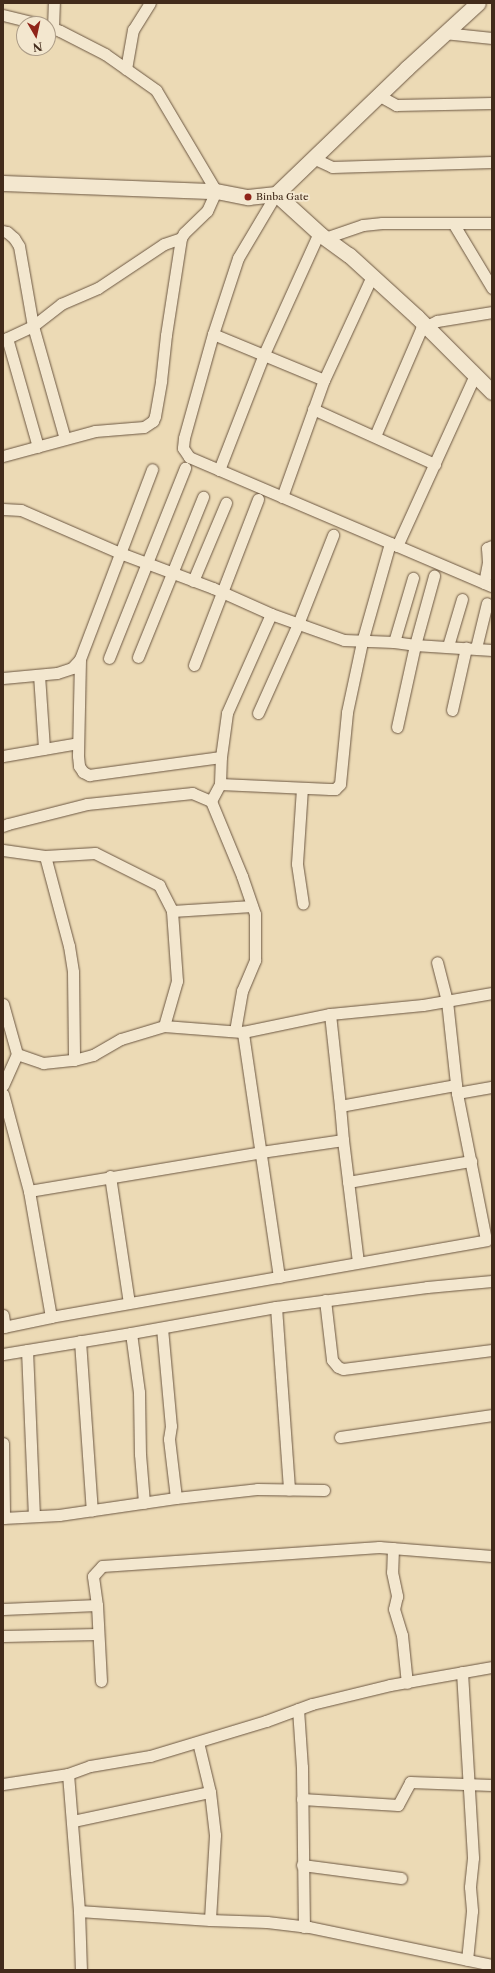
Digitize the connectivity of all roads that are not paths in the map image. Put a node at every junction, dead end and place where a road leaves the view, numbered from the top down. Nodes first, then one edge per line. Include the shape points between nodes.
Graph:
1 (54, 3) edge
2 (150, 3) edge
3 (478, 3) edge
4 (3, 15) edge
5 (52, 16) edge
6 (16, 18) edge
7 (56, 30) edge
8 (444, 33) junction
9 (492, 38) edge
10 (126, 69) junction
11 (378, 95) junction
12 (492, 103) edge
13 (313, 158) junction
14 (492, 162) edge
15 (3, 183) edge
16 (216, 191) junction
17 (276, 194) junction
18 (454, 223) junction
19 (492, 224) edge
20 (3, 232) edge
21 (322, 235) junction
22 (181, 238) junction
23 (372, 276) junction
24 (492, 288) edge
25 (492, 312) edge
26 (425, 325) junction
27 (33, 326) junction
28 (213, 334) junction
29 (5, 339) edge
30 (264, 354) junction
31 (475, 375) junction
32 (324, 380) junction
33 (492, 392) edge
34 (313, 409) junction
35 (375, 436) junction
36 (65, 439) junction
37 (38, 447) junction
38 (3, 456) edge
39 (435, 464) junction
40 (185, 468) dead end
41 (152, 469) dead end
42 (219, 470) junction
43 (202, 497) dead end
44 (282, 497) junction
45 (258, 499) dead end
46 (226, 503) dead end
47 (3, 509) edge
48 (333, 535) dead end
49 (394, 544) junction
50 (492, 546) edge
51 (120, 553) junction
52 (147, 562) junction
53 (172, 572) junction
54 (434, 576) dead end
55 (413, 578) dead end
56 (193, 581) junction
57 (488, 585) edge
58 (222, 592) junction
59 (462, 599) dead end
60 (486, 603) dead end
61 (271, 614) junction
62 (298, 624) junction
63 (362, 642) junction
64 (394, 642) junction
65 (414, 645) junction
66 (448, 646) junction
67 (471, 648) junction
68 (492, 650) edge
69 (138, 657) dead end
70 (109, 658) dead end
71 (80, 659) junction
72 (194, 665) dead end
73 (39, 675) junction
74 (3, 678) edge
75 (452, 710) dead end
76 (258, 713) dead end
77 (397, 727) dead end
78 (78, 743) junction
79 (44, 749) junction
80 (3, 756) edge
81 (221, 757) junction
82 (220, 784) junction
83 (302, 788) junction
84 (211, 801) junction
85 (3, 826) edge
86 (3, 850) edge
87 (45, 856) junction
88 (303, 904) dead end
89 (252, 906) junction
90 (172, 910) junction
91 (437, 962) dead end
92 (492, 993) edge
93 (446, 1001) junction
94 (3, 1004) edge
95 (330, 1014) junction
96 (164, 1026) junction
97 (239, 1031) junction
98 (17, 1054) junction
99 (74, 1060) junction
100 (3, 1085) edge
101 (492, 1087) edge
102 (457, 1089) junction
103 (3, 1094) edge
104 (340, 1106) junction
105 (343, 1140) junction
106 (261, 1152) junction
107 (471, 1161) junction
108 (110, 1176) junction
109 (348, 1182) junction
110 (29, 1191) junction
111 (358, 1262) junction
112 (279, 1277) junction
113 (492, 1281) edge
114 (325, 1300) junction
115 (129, 1303) junction
116 (276, 1307) junction
117 (3, 1315) edge
118 (51, 1317) junction
119 (4, 1327) edge
120 (162, 1328) junction
121 (132, 1333) junction
122 (80, 1341) junction
123 (27, 1350) junction
124 (492, 1350) edge
125 (3, 1354) edge
126 (492, 1416) edge
127 (340, 1437) dead end
128 (3, 1443) edge
129 (289, 1490) junction
130 (324, 1490) dead end
131 (176, 1498) junction
132 (144, 1503) junction
133 (92, 1511) junction
134 (34, 1516) junction
135 (4, 1518) edge
136 (393, 1548) junction
137 (492, 1556) edge
138 (97, 1605) junction
139 (3, 1609) edge
140 (98, 1634) junction
141 (3, 1636) edge
142 (492, 1667) edge
143 (462, 1672) junction
144 (101, 1681) dead end
145 (407, 1683) junction
146 (298, 1709) junction
147 (198, 1742) junction
148 (68, 1774) junction
149 (3, 1784) edge
150 (467, 1784) junction
151 (492, 1785) edge
152 (210, 1792) junction
153 (302, 1799) junction
154 (73, 1821) junction
155 (302, 1865) junction
156 (401, 1878) dead end
157 (79, 1911) junction
158 (210, 1920) junction
159 (304, 1927) junction
160 (467, 1960) junction
161 (492, 1965) edge
162 (81, 1970) edge

1 - 5 street
2 - 10 street via 133,30
3 - 8 main road
4 - 6 street
7 - 10 street via 105,54
8 - 9 street
8 - 11 main road
10 - 16 street via 156,90
11 - 12 street via 396,105
11 - 13 main road
13 - 14 street via 332,167
13 - 17 main road
15 - 16 main road
16 - 17 main road via 248,197
16 - 22 street via 207,211
17 - 21 main road
17 - 28 street via 238,258
18 - 19 street
18 - 21 street via 382,223
18 - 24 street
20 - 27 street via 14,238 19,246
21 - 23 main road
21 - 30 street
22 - 27 street via 164,244 98,288 61,304
22 - 36 street via 154,419 144,427 95,431
23 - 26 main road
23 - 32 street
25 - 26 street
26 - 31 main road
26 - 35 street via 409,353
27 - 29 street
27 - 36 street
28 - 30 street
28 - 42 street via 183,445 189,457
29 - 37 street
30 - 32 street
30 - 42 street
31 - 33 main road
31 - 39 street
32 - 34 street
34 - 35 street
34 - 44 street
35 - 39 street
36 - 37 street
37 - 38 street
39 - 49 street
40 - 52 street
41 - 51 street
42 - 44 street
43 - 53 street
44 - 49 street
45 - 58 street
46 - 56 street
47 - 51 street via 21,510
48 - 62 street
49 - 57 street
49 - 63 street
50 - 57 street via 487,548
51 - 52 street
51 - 71 street
52 - 53 street
52 - 70 street
53 - 56 street
53 - 69 street
54 - 65 street
55 - 64 street
56 - 58 street
58 - 61 street
58 - 72 street
59 - 66 street
60 - 67 street
61 - 62 street
61 - 81 street via 227,713
62 - 63 street via 344,640
62 - 76 street
63 - 64 street
63 - 83 street via 347,712 340,784 335,788
64 - 65 street
65 - 66 street
65 - 77 street
66 - 67 street
67 - 68 street
67 - 75 street
71 - 73 street via 72,668
71 - 78 street
73 - 74 street
73 - 79 street
78 - 79 street
78 - 81 street via 79,766 89,775
79 - 80 street
81 - 82 street
82 - 83 street
82 - 84 street
83 - 88 street via 297,864
84 - 85 street via 192,793 87,804
84 - 89 street
86 - 87 street
87 - 90 street via 95,853 159,885
87 - 99 street via 69,946 73,972
89 - 90 street
89 - 97 street via 255,960 242,992
90 - 96 street via 177,981
91 - 93 street
92 - 93 street
93 - 95 street
93 - 102 street
94 - 98 street
95 - 97 street
95 - 104 street
96 - 97 street
96 - 99 street via 121,1039 93,1055
97 - 106 street
98 - 99 street via 43,1063
98 - 100 street
101 - 102 street
102 - 104 street
102 - 107 street
103 - 110 street
104 - 105 street
105 - 106 street
105 - 109 street
106 - 108 street
106 - 112 street
107 - 109 street
107 - 111 street via 486,1240
108 - 110 street
108 - 115 street
109 - 111 street
110 - 118 street
111 - 112 street
112 - 115 street
113 - 114 street
114 - 116 street
114 - 124 street via 332,1360 338,1367
115 - 118 street
116 - 120 street
116 - 129 street
117 - 119 street
118 - 119 street
120 - 121 street
120 - 131 street via 171,1426 169,1439
121 - 122 street
121 - 132 street via 139,1392
122 - 123 street
122 - 133 street
123 - 125 street
123 - 134 street
126 - 127 street
128 - 135 street
129 - 130 street
129 - 131 street via 257,1489
131 - 132 street
132 - 133 street
133 - 134 street
134 - 135 street
136 - 137 street
136 - 138 street via 102,1566 93,1576
136 - 145 street via 392,1572 397,1596 394,1609 402,1636
138 - 139 street
138 - 140 street
140 - 141 street
140 - 144 street
142 - 143 street
143 - 145 street
143 - 150 street
145 - 146 street
146 - 147 street
146 - 153 street
147 - 148 street via 150,1756 90,1766
147 - 152 street
148 - 149 street
148 - 154 street
150 - 151 street
150 - 153 street via 410,1782 398,1805
150 - 160 street via 473,1858 470,1887 472,1911
152 - 154 street
152 - 158 street via 215,1835
153 - 155 street
154 - 157 street
155 - 156 street
155 - 159 street
157 - 158 street
157 - 162 street
158 - 159 street via 267,1922
159 - 160 street
160 - 161 street

